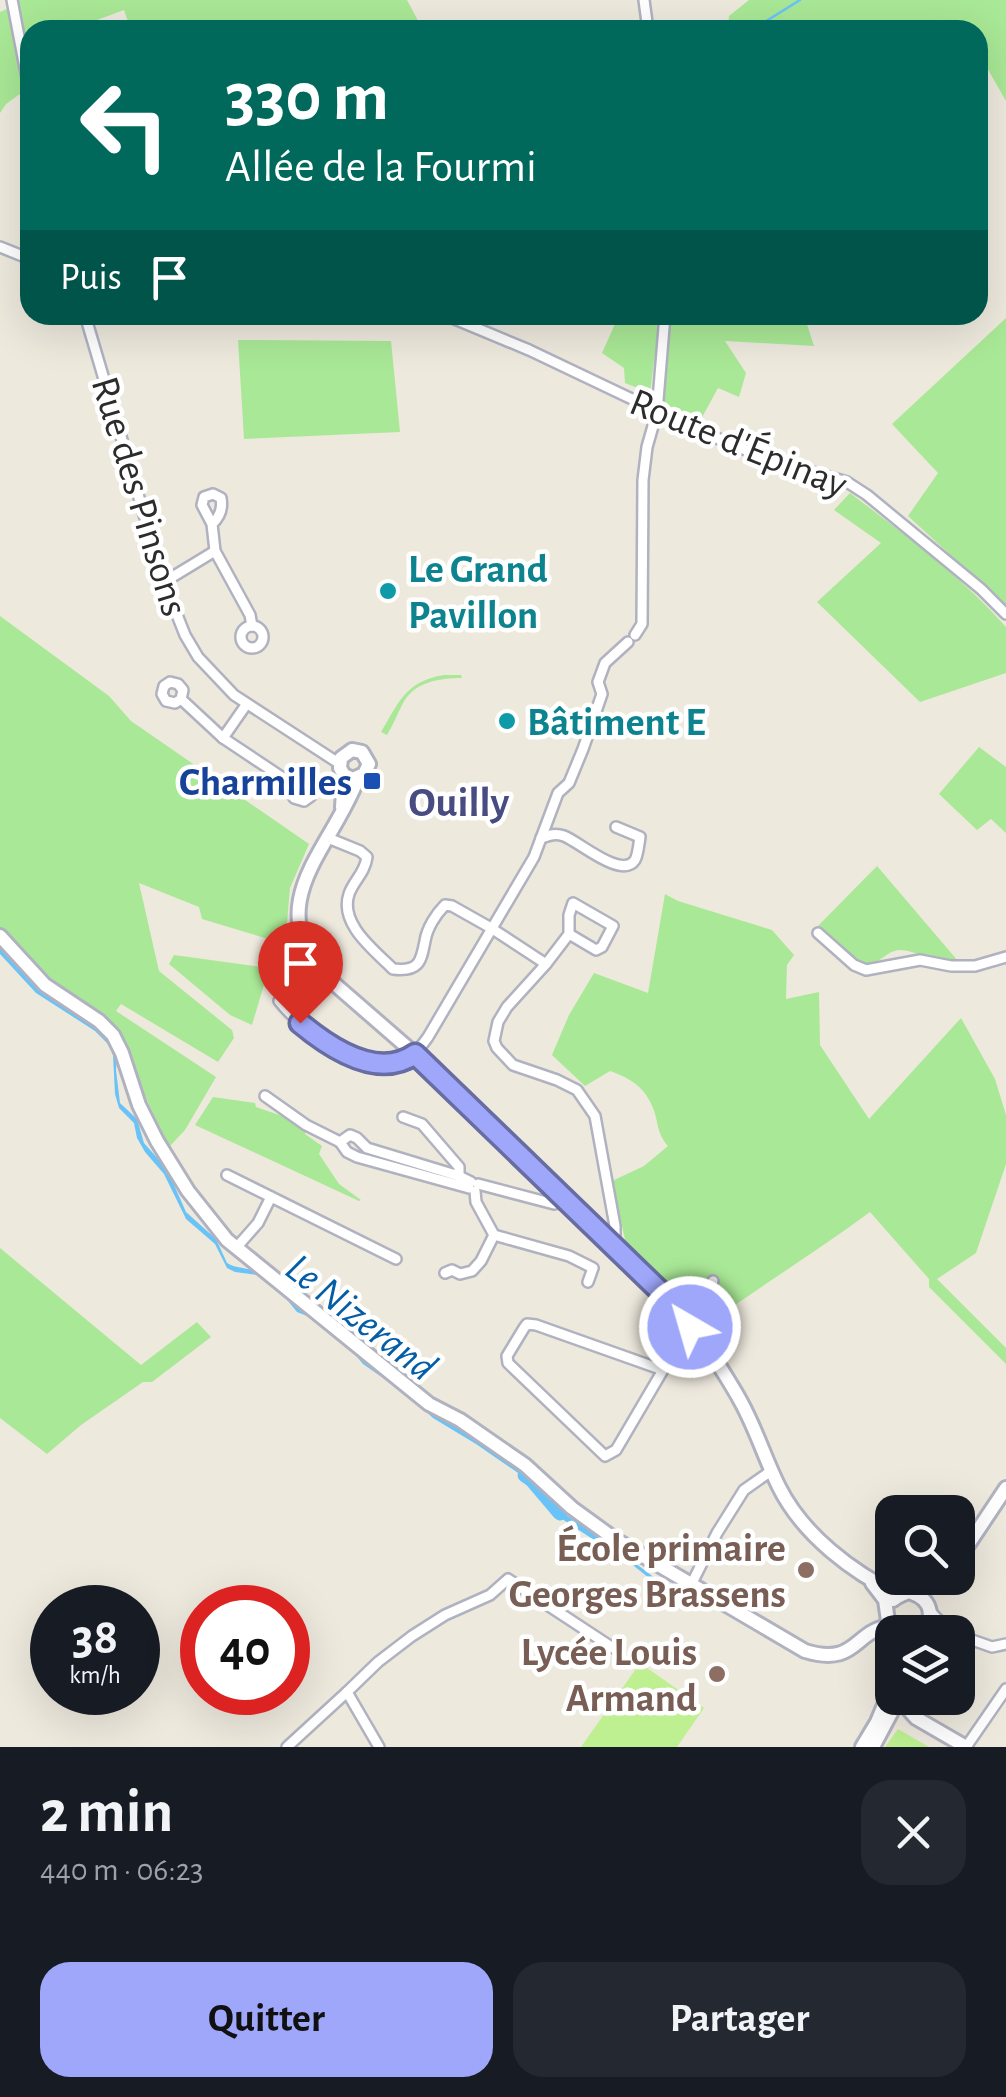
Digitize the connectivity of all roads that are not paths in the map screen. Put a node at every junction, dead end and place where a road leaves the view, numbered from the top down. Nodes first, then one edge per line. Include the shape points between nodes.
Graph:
1 (12, 0) edge
2 (20, 42) edge
3 (88, 325) edge
4 (468, 325) edge
5 (665, 325) edge
6 (657, 412) junction
7 (212, 524) dead end
8 (215, 551) junction
9 (164, 582) junction
10 (1006, 614) edge
11 (252, 626) dead end
12 (181, 700) dead end
13 (246, 706) junction
14 (223, 738) junction
15 (346, 768) joint
16 (292, 784) dead end
17 (616, 828) dead end
18 (328, 838) junction
19 (541, 838) junction
20 (492, 928) junction
21 (818, 932) dead end
22 (569, 934) junction
23 (0, 936) edge
24 (1006, 956) edge
25 (546, 964) junction
26 (279, 1001) dead end
27 (415, 1054) junction
28 (266, 1096) dead end
29 (403, 1118) dead end
30 (340, 1142) junction
31 (227, 1175) dead end
32 (459, 1176) junction
33 (473, 1186) junction
34 (270, 1196) junction
35 (566, 1200) junction
36 (494, 1235) junction
37 (610, 1240) junction
38 (236, 1248) junction
39 (396, 1259) dead end
40 (445, 1273) dead end
41 (588, 1282) dead end
42 (713, 1282) dead end
43 (686, 1320) junction
44 (663, 1370) junction
45 (771, 1471) junction
46 (1006, 1488) edge
47 (975, 1534) edge
48 (868, 1577) junction
49 (875, 1580) edge
50 (692, 1585) junction
51 (903, 1595) edge
52 (910, 1595) edge
53 (934, 1595) edge
54 (929, 1608) junction
55 (890, 1615) edge
56 (892, 1615) edge
57 (929, 1615) edge
58 (935, 1615) edge
59 (875, 1625) edge
60 (975, 1640) edge
61 (1006, 1644) edge
62 (613, 1648) dead end
63 (1006, 1689) edge
64 (347, 1692) junction
65 (885, 1715) edge
66 (887, 1715) edge
67 (900, 1715) edge
68 (287, 1747) edge
69 (379, 1747) edge
70 (862, 1747) edge
71 (874, 1747) edge
72 (966, 1747) edge

1 - 2 street
3 - 9 street, Rue des Pinsons
4 - 6 street, Route d'Épinay
5 - 6 street
6 - 10 street, Route d'Épinay via 768,459 846,482
6 - 19 street via 643,480 642,624 605,663 583,749
7 - 8 street
8 - 9 street
8 - 11 street
9 - 13 street, Rue des Pinsons via 198,657
12 - 14 street
13 - 14 street
13 - 15 street, Rue des Pinsons
14 - 16 street
15 - 18 street via 341,817
17 - 19 street via 640,837 628,866 568,837
18 - 20 street via 367,857 346,910 393,969 418,964 445,905
18 - 27 street via 301,892 302,941 323,974
19 - 20 street
20 - 25 street
20 - 27 street
21 - 24 street via 866,970 920,960 975,966
22 - 22 street via 572,903 613,926 596,950
22 - 25 street
23 - 38 street via 45,985 113,1035 157,1142
25 - 37 street via 506,1007 494,1041 513,1066 577,1090 595,1116 615,1226
26 - 27 street via 312,1033 368,1062 397,1064
27 - 35 street
28 - 30 street
29 - 32 street via 422,1124 459,1166
30 - 32 street via 350,1135 367,1148
30 - 33 street via 357,1157
31 - 34 street
32 - 33 street
33 - 35 street via 554,1204
33 - 36 street
34 - 38 street
34 - 39 street
35 - 37 street
36 - 40 street via 472,1271
36 - 41 street via 595,1266
37 - 43 street
38 - 50 street via 429,1404 525,1465 592,1524
42 - 43 street
43 - 44 street
43 - 45 street via 745,1408
44 - 44 street via 616,1450 606,1456 507,1356 524,1328 536,1324
45 - 48 street via 812,1534
45 - 50 street via 744,1490
46 - 47 street
48 - 49 street
48 - 55 street
50 - 59 street via 806,1651 846,1652
51 - 56 street via 894,1598
52 - 54 street
53 - 54 street
54 - 57 street
54 - 58 street
60 - 61 street
62 - 64 street via 508,1579 412,1636
63 - 72 street
64 - 68 street
64 - 69 street
65 - 70 street
66 - 71 street
67 - 72 street

